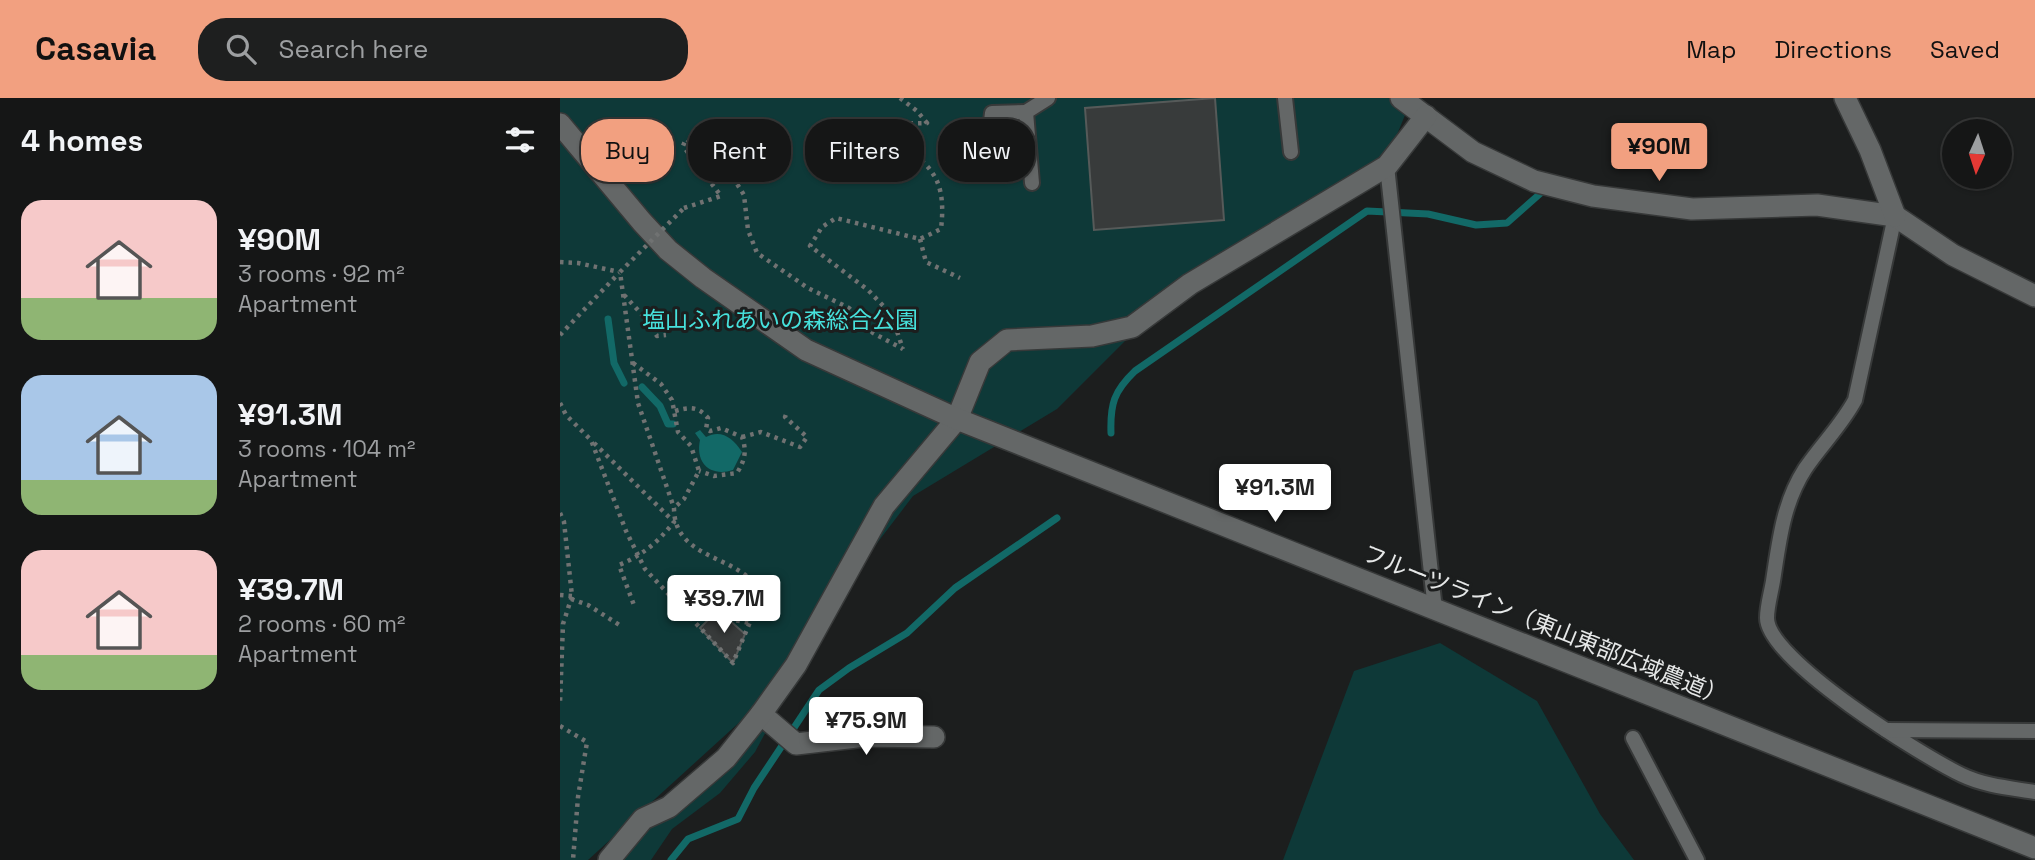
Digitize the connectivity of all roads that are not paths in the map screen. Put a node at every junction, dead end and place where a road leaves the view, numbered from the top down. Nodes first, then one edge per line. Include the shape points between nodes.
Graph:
1 (1048, 98) edge
2 (1285, 98) edge
3 (1401, 98) edge
4 (1845, 98) edge
5 (1026, 112) junction
6 (1426, 116) junction
7 (991, 119) edge
8 (560, 124) edge
9 (1290, 152) dead end
10 (1387, 172) junction
11 (1032, 183) dead end
12 (1895, 216) junction
13 (2035, 296) edge
14 (957, 419) junction
15 (1435, 610) junction
16 (766, 719) junction
17 (1883, 730) junction
18 (2035, 731) edge
19 (934, 737) dead end
20 (1633, 738) dead end
21 (2035, 792) edge
22 (643, 819) junction
23 (2035, 848) edge
24 (594, 860) edge
25 (609, 860) edge
26 (1697, 860) edge

1 - 5 lane
2 - 9 lane
3 - 6 street
4 - 12 street
5 - 7 lane via 992,113
5 - 11 lane
6 - 10 street
6 - 12 street via 1474,152 1534,181 1593,196 1692,209 1817,205
8 - 14 street, フルーツライン（東山東部広域農道） via 668,250 703,278 806,350
10 - 14 street via 1190,284 1132,327 1092,336 1007,340 980,362
10 - 15 lane
12 - 13 street via 1953,255
12 - 17 lane via 1855,400 1804,470 1783,517 1767,619 1776,643
14 - 15 street, フルーツライン（東山東部広域農道）
14 - 16 street via 884,506
15 - 23 street, フルーツライン（東山東部広域農道）
16 - 19 street via 796,744 864,736
16 - 22 street via 669,807
17 - 18 lane
17 - 21 lane via 1962,775
20 - 26 lane
22 - 24 street
22 - 25 street

